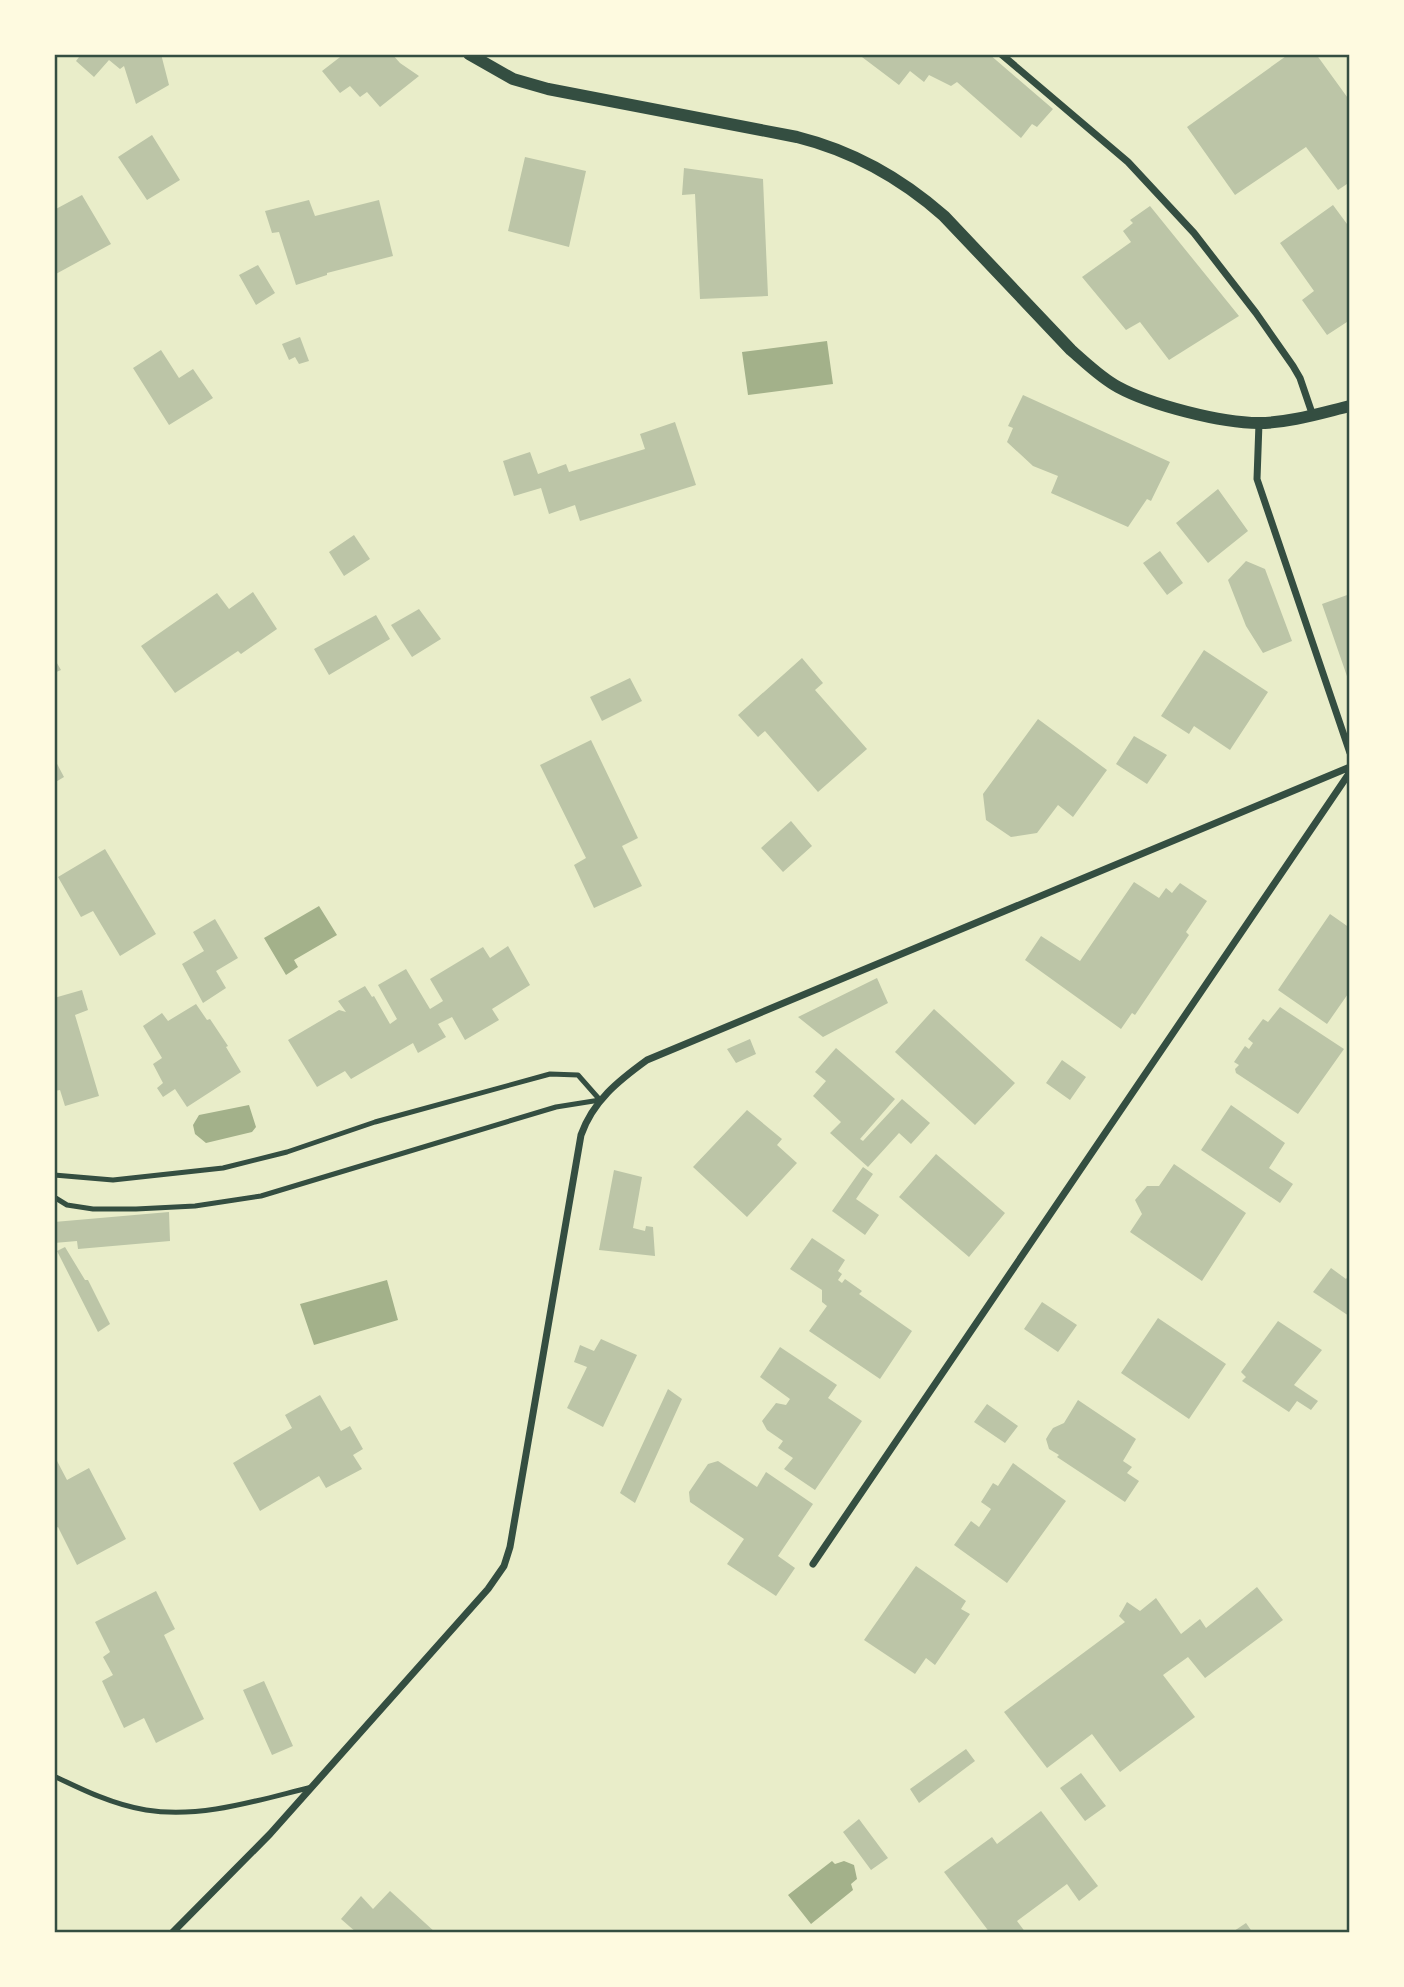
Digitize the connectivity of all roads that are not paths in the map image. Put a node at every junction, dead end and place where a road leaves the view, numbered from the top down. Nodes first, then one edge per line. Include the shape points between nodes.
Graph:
1 (469, 54) edge
2 (1001, 54) edge
3 (1350, 406) edge
4 (1313, 415) junction
5 (1259, 423) junction
6 (1350, 753) edge
7 (1350, 769) edge
8 (600, 1100) junction
9 (54, 1175) edge
10 (54, 1197) edge
11 (813, 1564) dead end
12 (54, 1776) edge
13 (312, 1787) junction
14 (172, 1933) edge

1 - 5 street via 513,79 548,89 797,136 851,155 924,198 1071,350 1115,386 1166,407
2 - 4 street via 1128,162 1186,225 1293,366
3 - 4 street
4 - 5 street
5 - 6 street via 1257,478
7 - 8 street via 647,1060
7 - 11 street
8 - 9 lane via 578,1075 550,1074 223,1168 114,1180
8 - 10 lane via 556,1107 261,1196 136,1209 93,1209 67,1205
8 - 13 street via 581,1135 504,1566
12 - 13 lane via 113,1801 147,1811 178,1813
13 - 14 street

